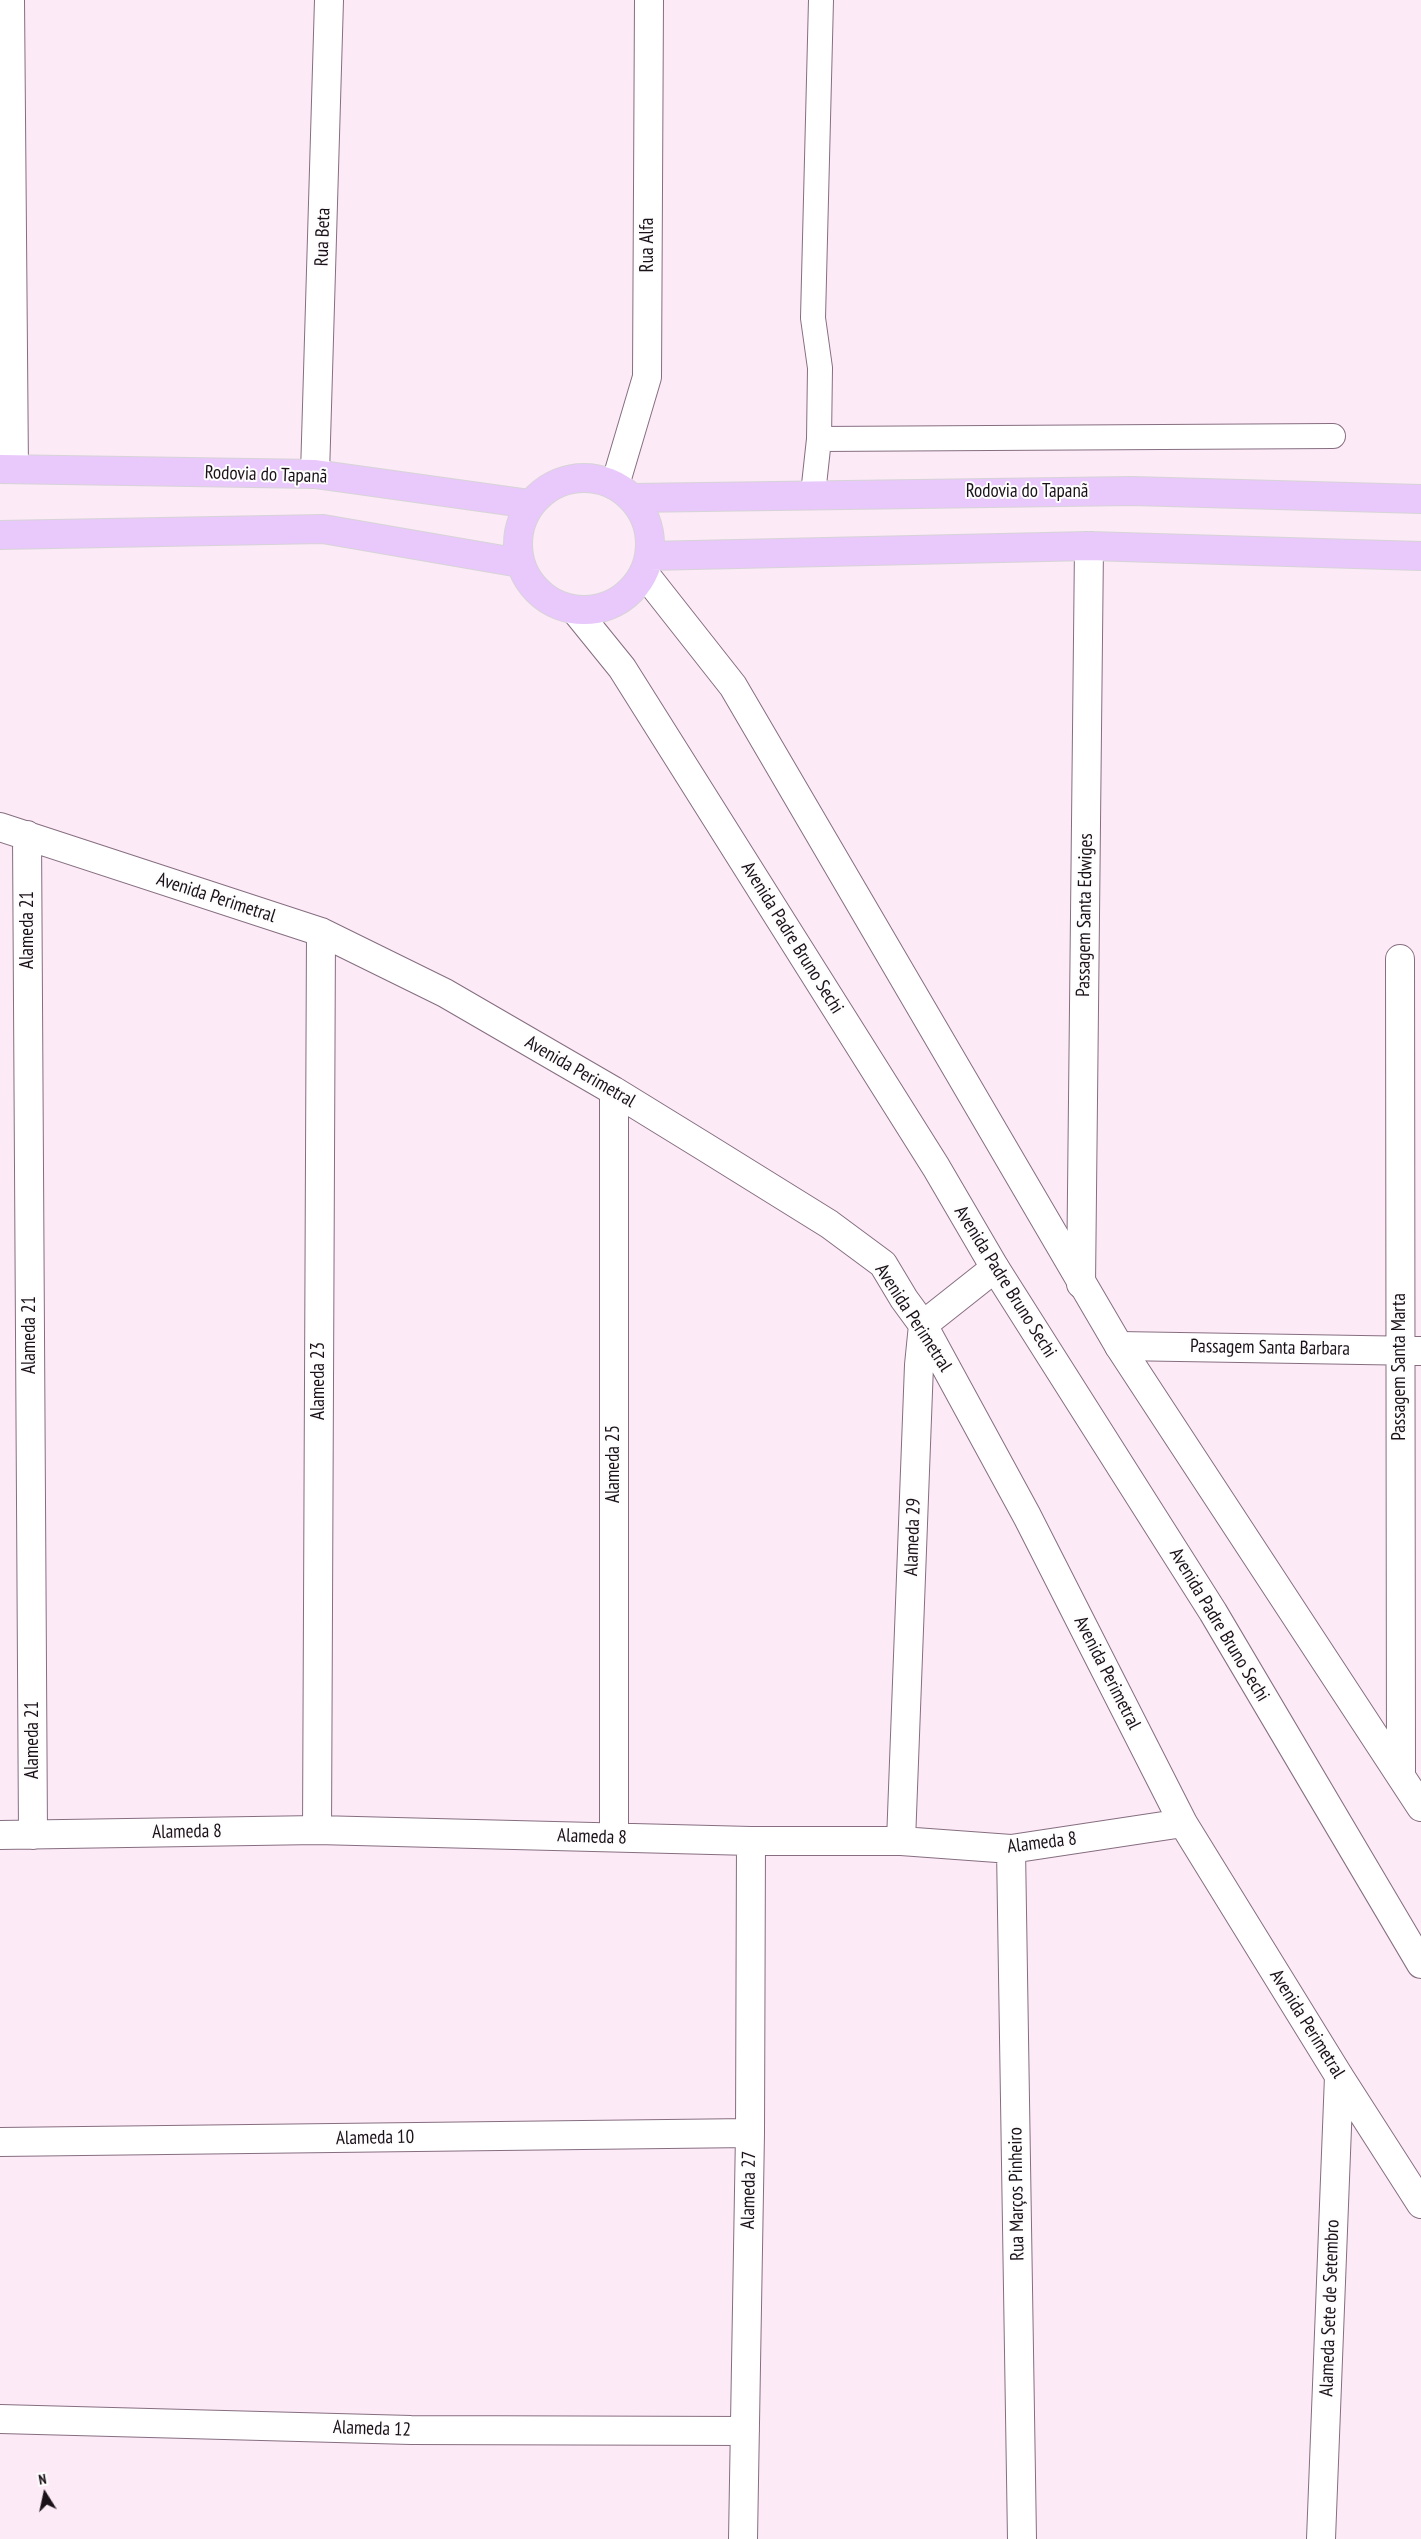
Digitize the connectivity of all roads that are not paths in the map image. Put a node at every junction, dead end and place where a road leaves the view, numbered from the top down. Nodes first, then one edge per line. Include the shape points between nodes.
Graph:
1 (10, 0) edge
2 (329, 0) edge
3 (649, 0) edge
4 (821, 0) edge
5 (1333, 436) dead end
6 (819, 439) junction
7 (7, 469) edge
8 (315, 474) junction
9 (624, 491) junction
10 (813, 494) junction
11 (1421, 499) edge
12 (530, 504) junction
13 (0, 535) edge
14 (1089, 546) junction
15 (1421, 556) edge
16 (520, 563) junction
17 (646, 564) junction
18 (575, 610) junction
19 (0, 827) edge
20 (27, 835) junction
21 (321, 932) junction
22 (1400, 959) dead end
23 (614, 1091) junction
24 (995, 1268) junction
25 (1081, 1284) junction
26 (923, 1325) junction
27 (1119, 1346) junction
28 (1411, 1351) edge
29 (1401, 1774) junction
30 (1421, 1807) edge
31 (1182, 1823) junction
32 (318, 1830) junction
33 (0, 1835) edge
34 (33, 1835) junction
35 (614, 1837) junction
36 (750, 1841) junction
37 (901, 1841) junction
38 (1011, 1849) junction
39 (1421, 1964) edge
40 (1339, 2076) junction
41 (750, 2133) junction
42 (0, 2142) edge
43 (1421, 2204) edge
44 (0, 2419) edge
45 (745, 2431) junction
46 (743, 2539) edge
47 (1022, 2539) edge
48 (1321, 2539) edge

1 - 7 street
2 - 8 street, Rua Beta
3 - 9 street, Rua Alfa via 647,377
4 - 6 lane via 813,318 820,368
5 - 6 lane
6 - 10 lane
7 - 8 main road, Rodovia do Tapanã
8 - 12 main road, Rodovia do Tapanã
9 - 10 main road, Rodovia do Tapanã
9 - 12 main road via 597,479 579,478 560,482
9 - 17 main road via 644,515 651,538
10 - 11 main road, Rodovia do Tapanã via 1132,491
12 - 16 main road via 518,532
13 - 16 main road via 323,529
14 - 15 main road
14 - 17 main road
14 - 25 street, Passagem Santa Edwiges
16 - 18 main road via 540,594
17 - 18 main road via 621,599 599,609
17 - 25 street via 733,686
18 - 24 street, Avenida Padre Bruno Sechi via 622,668 936,1167
19 - 20 street, Avenida Perimetral
20 - 21 street, Avenida Perimetral
20 - 34 street, Alameda 21
21 - 23 street, Avenida Perimetral via 445,993
21 - 32 street, Alameda 23
22 - 28 street, Passagem Santa Marta
23 - 26 street, Avenida Perimetral via 829,1224 883,1264
23 - 35 street, Alameda 25
24 - 26 street
24 - 39 street, Avenida Padre Bruno Sechi via 1213,1612
25 - 27 street
26 - 31 street, Avenida Perimetral via 1027,1516
26 - 37 street, Alameda 29
27 - 28 street, Passagem Santa Barbara
27 - 29 street
28 - 29 street, Passagem Santa Marta
29 - 30 street
31 - 38 street, Alameda 8
31 - 40 street, Avenida Perimetral
32 - 34 street, Alameda 8
32 - 35 street, Alameda 8
33 - 34 street, Alameda 8
35 - 36 street, Alameda 8
36 - 37 street, Alameda 8
36 - 41 street, Alameda 27
37 - 38 street, Alameda 8
38 - 47 street, Rua Marços Pinheiro
40 - 43 street, Avenida Perimetral
40 - 48 street, Alameda Sete de Setembro
41 - 42 street, Alameda 10
41 - 45 street, Alameda 27
44 - 45 street, Alameda 12 via 411,2430
45 - 46 street, Alameda 27

